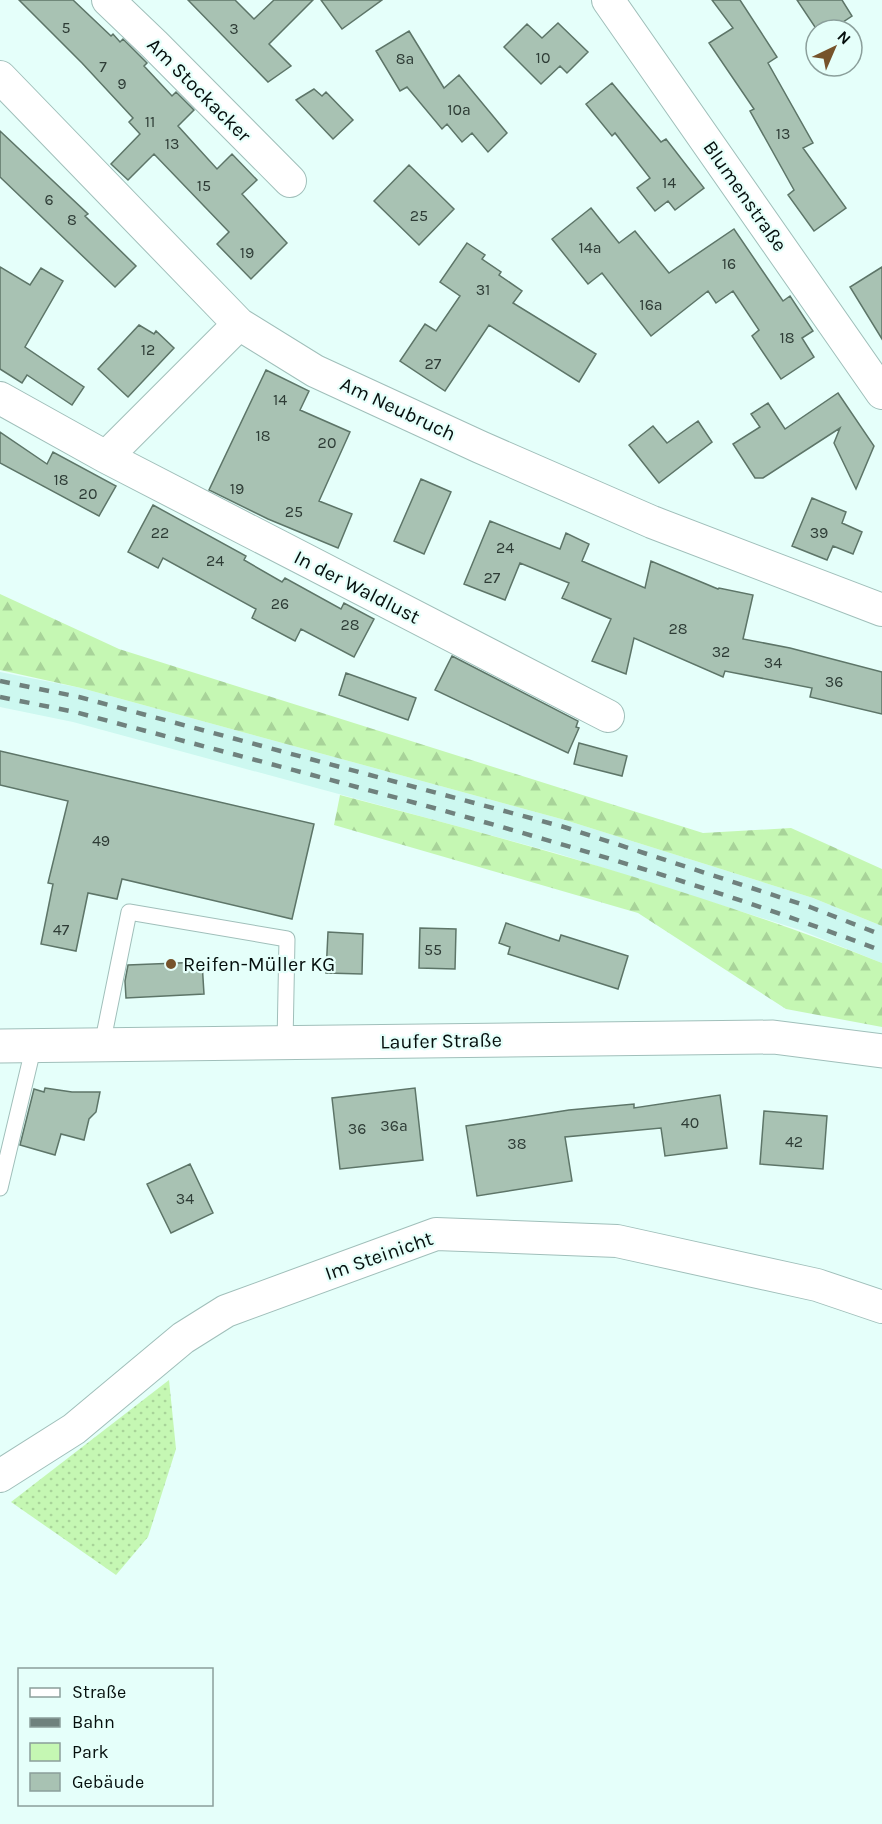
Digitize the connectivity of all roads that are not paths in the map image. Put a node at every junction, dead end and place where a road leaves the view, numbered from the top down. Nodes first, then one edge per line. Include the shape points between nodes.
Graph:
1 (108, 0) edge
2 (608, 0) edge
3 (0, 77) edge
4 (290, 182) dead end
5 (239, 324) junction
6 (882, 393) edge
7 (0, 398) edge
8 (106, 457) junction
9 (882, 610) edge
10 (608, 716) dead end
11 (285, 1043) junction
12 (34, 1045) junction
13 (102, 1045) junction
14 (0, 1046) edge
15 (882, 1051) edge
16 (0, 1188) edge
17 (882, 1307) edge
18 (0, 1476) edge

1 - 4 street, Am Stockacker
2 - 6 street, Blumenstraße
3 - 5 street, Am Neubruch
5 - 8 street
5 - 9 street, Am Neubruch via 315,371 480,447 652,522
7 - 8 street, In der Waldlust
8 - 10 street, In der Waldlust
11 - 13 main road, Laufer Straße
11 - 13 lane via 287,939 129,912
11 - 15 main road, Laufer Straße via 773,1037
12 - 13 main road, Laufer Straße
12 - 14 main road, Laufer Straße
12 - 16 lane
17 - 18 street, Im Steinicht via 817,1285 617,1241 436,1234 226,1311 183,1338 74,1429

